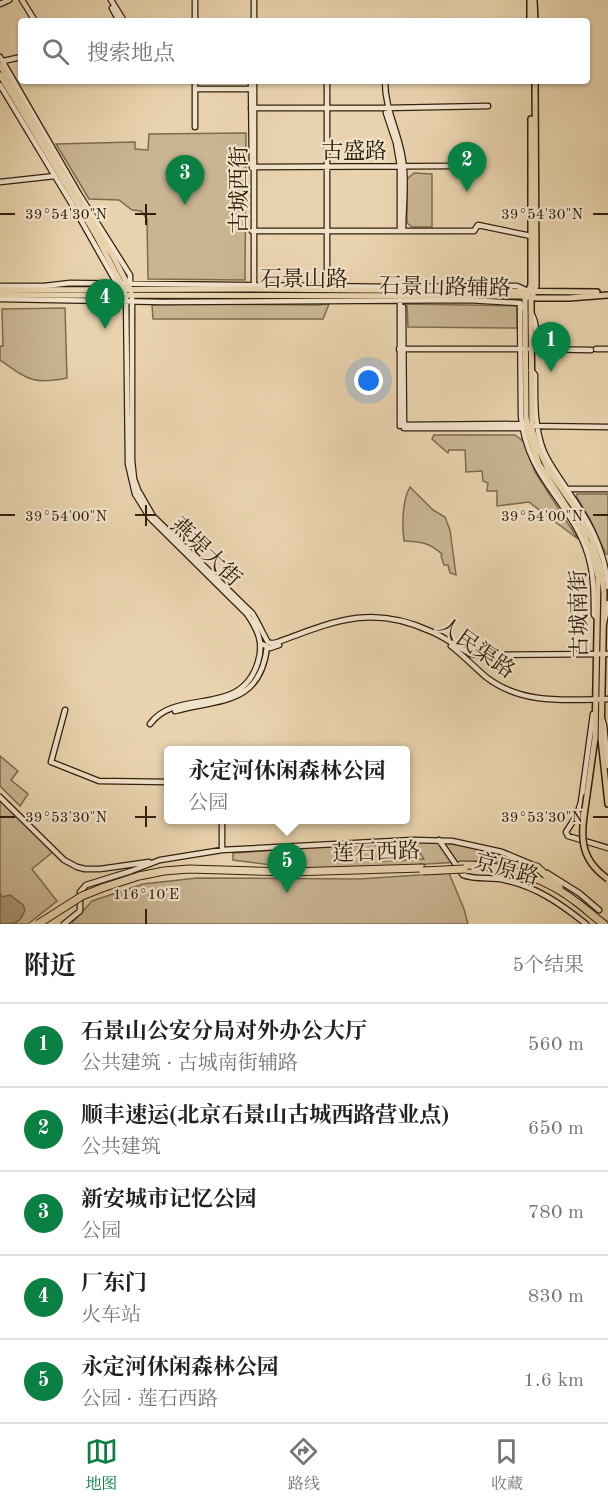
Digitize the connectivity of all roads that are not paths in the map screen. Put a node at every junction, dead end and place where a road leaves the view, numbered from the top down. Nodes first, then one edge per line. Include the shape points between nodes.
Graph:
1 (9, 0) edge
2 (22, 0) edge
3 (110, 0) edge
4 (195, 0) edge
5 (252, 0) edge
6 (530, 0) edge
7 (534, 0) edge
8 (0, 4) edge
9 (33, 18) edge
10 (120, 18) edge
11 (195, 18) edge
12 (253, 18) edge
13 (533, 18) edge
14 (533, 18) edge
15 (18, 57) edge
16 (1, 60) edge
17 (0, 75) edge
18 (195, 84) edge
19 (252, 84) edge
20 (253, 84) edge
21 (327, 84) edge
22 (384, 84) edge
23 (533, 84) edge
24 (533, 84) edge
25 (0, 85) edge
26 (195, 89) junction
27 (251, 89) junction
28 (22, 94) junction
29 (488, 106) dead end
30 (25, 107) junction
31 (253, 108) junction
32 (327, 108) junction
33 (386, 108) junction
34 (31, 117) junction
35 (195, 127) dead end
36 (31, 134) junction
37 (402, 166) junction
38 (456, 166) dead end
39 (253, 167) junction
40 (328, 167) junction
41 (55, 176) junction
42 (0, 182) edge
43 (80, 194) junction
44 (80, 201) junction
45 (86, 219) junction
46 (253, 231) junction
47 (328, 231) junction
48 (401, 231) junction
49 (89, 232) junction
50 (531, 236) junction
51 (170, 284) junction
52 (32, 286) junction
53 (0, 288) edge
54 (329, 288) junction
55 (47, 290) junction
56 (188, 290) junction
57 (126, 291) junction
58 (253, 292) junction
59 (530, 294) junction
60 (608, 294) edge
61 (358, 295) junction
62 (471, 296) junction
63 (0, 297) edge
64 (401, 298) junction
65 (365, 300) junction
66 (495, 302) junction
67 (520, 303) junction
68 (528, 312) junction
69 (401, 349) junction
70 (526, 349) junction
71 (608, 349) edge
72 (530, 427) junction
73 (608, 428) edge
74 (559, 486) junction
75 (567, 489) junction
76 (608, 489) edge
77 (569, 499) junction
78 (605, 564) edge
79 (608, 587) edge
80 (608, 603) edge
81 (608, 610) edge
82 (603, 625) junction
83 (265, 644) junction
84 (602, 655) edge
85 (602, 699) edge
86 (595, 708) junction
87 (66, 711) dead end
88 (601, 717) junction
89 (151, 724) dead end
90 (598, 739) junction
91 (608, 760) edge
92 (608, 766) edge
93 (164, 781) edge
94 (0, 797) edge
95 (607, 798) edge
96 (608, 804) edge
97 (223, 824) edge
98 (439, 840) junction
99 (608, 848) edge
100 (223, 850) junction
101 (160, 860) junction
102 (463, 867) junction
103 (537, 867) junction
104 (608, 879) edge
105 (102, 890) junction
106 (574, 900) junction
107 (599, 910) dead end
108 (38, 924) edge
109 (45, 924) edge
110 (64, 924) edge
111 (586, 924) edge
112 (598, 924) edge
113 (604, 924) edge

1 - 8 street
2 - 9 street
3 - 10 street
4 - 11 street
5 - 12 street
6 - 13 main road
7 - 14 main road
15 - 16 street
16 - 28 street
16 - 30 main road
17 - 34 main road
18 - 26 street
19 - 27 street, 古城西街
20 - 31 street, 古城西街
21 - 32 street
22 - 33 street
23 - 50 main road
24 - 59 main road via 536,273
25 - 36 street
26 - 27 street
26 - 35 street
27 - 31 street, 古城西街
28 - 30 street
28 - 34 street
29 - 33 street
30 - 34 main road
31 - 32 street
31 - 39 street, 古城西街
32 - 33 street
32 - 40 street
33 - 37 street via 398,137
34 - 36 street
34 - 43 street
34 - 44 main road
34 - 45 main road
36 - 41 street
37 - 38 street, 古盛路
37 - 40 street, 古盛路
37 - 48 street
39 - 40 street, 古盛路
39 - 46 street, 古城西街
40 - 47 street
41 - 42 street
41 - 49 street
43 - 44 street
43 - 57 street via 130,275
44 - 57 main road
45 - 49 street
45 - 57 main road
46 - 47 street
46 - 58 street, 古城西街
47 - 48 street
47 - 54 street
48 - 50 street via 474,231 477,225
49 - 57 street
50 - 59 main road
51 - 56 street
51 - 57 street, 石景山路辅路
51 - 58 street, 石景山路辅路
52 - 53 street, 石景山路辅路
52 - 55 street
52 - 57 street, 石景山路辅路 via 70,283
53 - 55 main road, 石景山路
54 - 58 main road, 石景山路
54 - 58 street, 石景山路辅路 via 306,285
54 - 59 main road, 石景山路
55 - 57 main road, 石景山路
56 - 57 main road, 石景山路
56 - 58 main road, 石景山路
57 - 58 main road, 石景山路
57 - 63 main road, 石景山路
57 - 83 street, 燕堤大街 via 128,464 135,494 150,518 247,614
58 - 61 main road, 石景山路
58 - 65 street, 石景山路辅路
59 - 60 main road, 石景山路 via 569,298
59 - 62 main road, 石景山路
59 - 68 main road, 古城南街
61 - 64 main road, 石景山路
61 - 65 main road
62 - 64 main road, 石景山路
62 - 66 street
64 - 65 street, 石景山路辅路
64 - 66 street, 石景山路辅路
64 - 69 street
66 - 67 street, 石景山路辅路
67 - 68 street, 石景山路辅路
67 - 70 street
68 - 70 main road, 古城南街
69 - 70 street
69 - 72 street via 403,426
70 - 71 street
70 - 72 main road, 古城南街
70 - 72 main road, 古城南街 via 531,370
72 - 73 street
72 - 74 main road, 古城南街
72 - 75 street
72 - 84 main road, 古城南街 via 532,450 539,464 588,542 598,577 597,618
74 - 75 main road
74 - 77 main road, 古城南街
75 - 76 street
75 - 77 main road
75 - 78 street via 595,535
77 - 78 main road, 古城南街
78 - 79 street
78 - 82 main road, 古城南街
80 - 81 street
81 - 82 street
82 - 84 main road, 古城南街
83 - 84 street, 人民渠路 via 332,622 369,617 420,626 471,654
83 - 85 street, 人民渠路 via 272,647 338,623 364,619 391,621 434,634 487,678 513,692 547,700
83 - 89 street via 254,678 242,690 221,699 169,709
84 - 85 main road, 古城南街
85 - 86 main road, 古城南街
85 - 88 main road, 古城南街
86 - 90 main road, 古城南街
86 - 99 street via 581,802 566,832 568,836
87 - 93 street via 53,761 105,782
88 - 90 main road, 古城南街
88 - 91 street
90 - 95 main road
90 - 104 main road, bridge via 582,845 593,867
91 - 92 street
94 - 101 street via 64,860 77,867 100,869
95 - 96 main road
97 - 100 street
98 - 100 street
98 - 103 street via 486,847
98 - 111 street, 京原路 via 463,875 526,886
100 - 101 street
101 - 110 street via 86,885 80,892 80,911
102 - 105 highway, 莲石西路, bridge via 290,872 189,869 139,876
102 - 106 highway, 莲石西路 via 493,866 523,873
102 - 112 highway, 莲石西路 via 506,873 538,883
103 - 106 highway
103 - 107 street
105 - 108 highway, 莲石西路, bridge via 62,907
105 - 109 highway, 莲石西路, bridge
106 - 113 highway, 莲石西路

